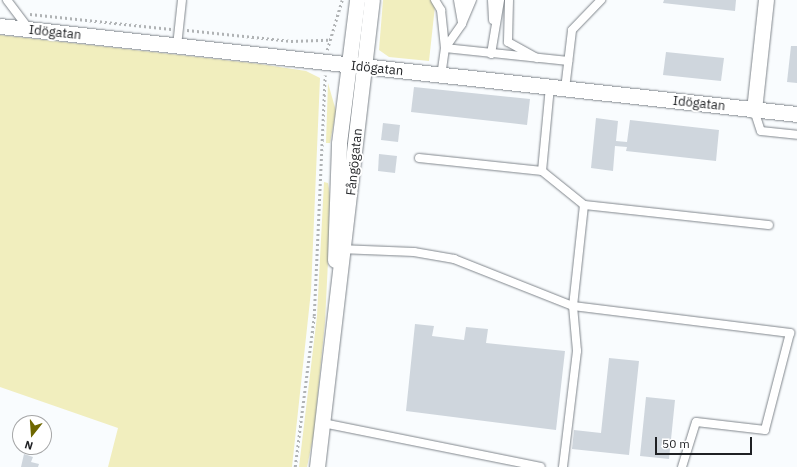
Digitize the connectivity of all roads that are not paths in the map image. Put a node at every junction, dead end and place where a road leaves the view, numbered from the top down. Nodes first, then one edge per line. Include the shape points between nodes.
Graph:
1 (6, 0) edge
2 (182, 0) edge
3 (357, 0) edge
4 (372, 0) edge
5 (435, 0) edge
6 (441, 0) edge
7 (458, 0) edge
8 (465, 0) edge
9 (472, 0) edge
10 (492, 0) edge
11 (500, 0) edge
12 (509, 0) edge
13 (601, 0) edge
14 (766, 0) edge
15 (440, 10) junction
16 (462, 24) junction
17 (0, 26) edge
18 (30, 30) junction
19 (493, 33) junction
20 (177, 46) junction
21 (444, 48) junction
22 (491, 54) junction
23 (540, 60) junction
24 (568, 61) junction
25 (347, 65) junction
26 (365, 67) junction
27 (441, 76) junction
28 (558, 88) junction
29 (754, 110) junction
30 (797, 114) edge
31 (797, 135) edge
32 (419, 158) dead end
33 (542, 171) junction
34 (584, 205) junction
35 (768, 225) dead end
36 (340, 249) junction
37 (573, 306) junction
38 (323, 424) junction
39 (318, 467) edge
40 (541, 467) edge
41 (563, 467) edge
42 (682, 467) edge

1 - 18 lane
2 - 20 lane
3 - 25 street, Fångögatan
4 - 26 street, Fångögatan
5 - 15 lane
6 - 15 lane
7 - 16 lane
8 - 16 lane
9 - 16 lane
10 - 19 lane
11 - 19 lane
12 - 23 lane via 508,42
13 - 24 lane via 572,30
14 - 29 street
15 - 21 lane
16 - 21 lane
17 - 18 street, Idögatan
18 - 20 street, Idögatan
19 - 22 lane
20 - 25 street, Idögatan
21 - 22 lane
21 - 27 lane
22 - 23 lane
23 - 24 lane
24 - 28 lane
25 - 26 street, Idögatan
25 - 36 street, Fångögatan
26 - 27 street, Idögatan
26 - 36 street, Fångögatan
27 - 28 street, Idögatan
28 - 29 street, Idögatan
28 - 33 lane
29 - 30 street, Idögatan
29 - 31 lane via 761,131
32 - 33 lane
33 - 34 lane
34 - 35 lane
34 - 37 lane
36 - 37 lane via 414,252 454,259
36 - 38 street, Fångögatan
37 - 41 lane via 577,351
37 - 42 lane via 790,333 766,430 696,422
38 - 39 street, Fångögatan
38 - 40 lane

